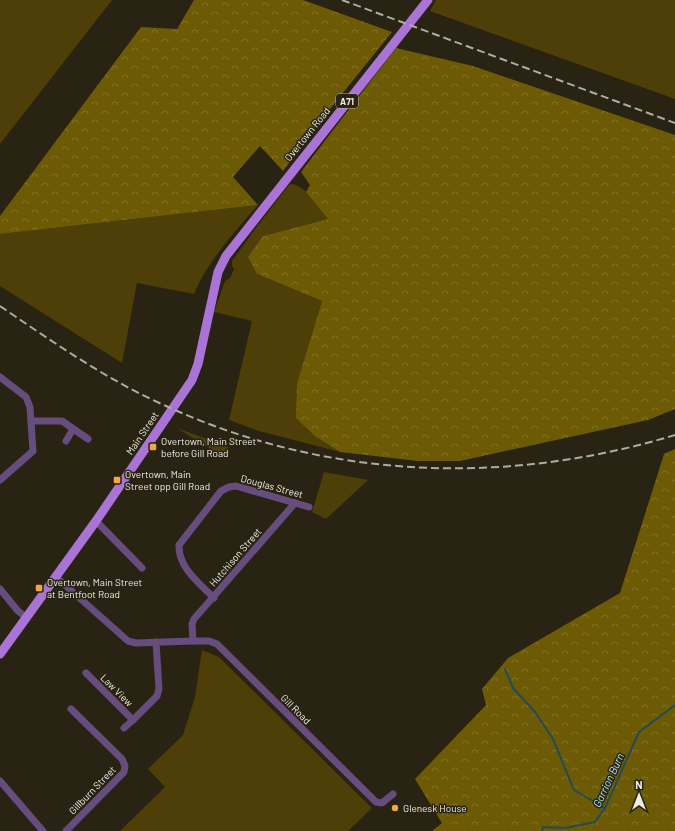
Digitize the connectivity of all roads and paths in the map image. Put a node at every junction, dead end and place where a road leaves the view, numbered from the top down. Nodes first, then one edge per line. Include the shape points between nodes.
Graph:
1 (426, 2) edge
2 (221, 266) joint
3 (0, 377) edge
4 (31, 421) junction
5 (73, 428) junction
6 (88, 439) dead end
7 (66, 442) dead end
8 (0, 480) edge
9 (295, 503) junction
10 (309, 507) dead end
11 (96, 521) junction
12 (142, 568) dead end
13 (56, 577) junction
14 (0, 588) edge
15 (214, 598) junction
16 (27, 618) junction
17 (193, 641) junction
18 (156, 642) junction
19 (0, 654) edge
20 (86, 673) dead end
21 (71, 709) dead end
22 (133, 720) junction
23 (124, 728) dead end
24 (0, 781) edge
25 (393, 794) dead end
26 (43, 831) edge
27 (66, 831) edge

1 - 2 main road, Overtown Road / A71 via 288,176
2 - 11 main road, Main Street / A71 via 211,297 195,373
3 - 4 street via 26,397
4 - 5 street via 62,420
4 - 8 street via 33,451
5 - 6 street
5 - 7 street
9 - 10 street, Douglas Street
9 - 15 street, Hutchison Street
9 - 15 street, Douglas Street via 236,486 221,491 179,545 178,554 186,569
11 - 12 street
11 - 13 main road, Main Street / A71
13 - 16 main road, Main Street / A71
13 - 18 street, Gill Road via 128,641
14 - 16 street via 18,611
15 - 17 street, Hutchison Street via 192,624
16 - 19 main road, Main Street / A71
17 - 18 street, Gill Road
17 - 25 street, Gill Road via 217,644 376,802 382,803
18 - 22 street, Law View via 159,689 156,696
20 - 22 street, Law View
21 - 27 street, Gillburn Street via 122,758 125,766 124,772
22 - 23 street, Law View
24 - 26 street

